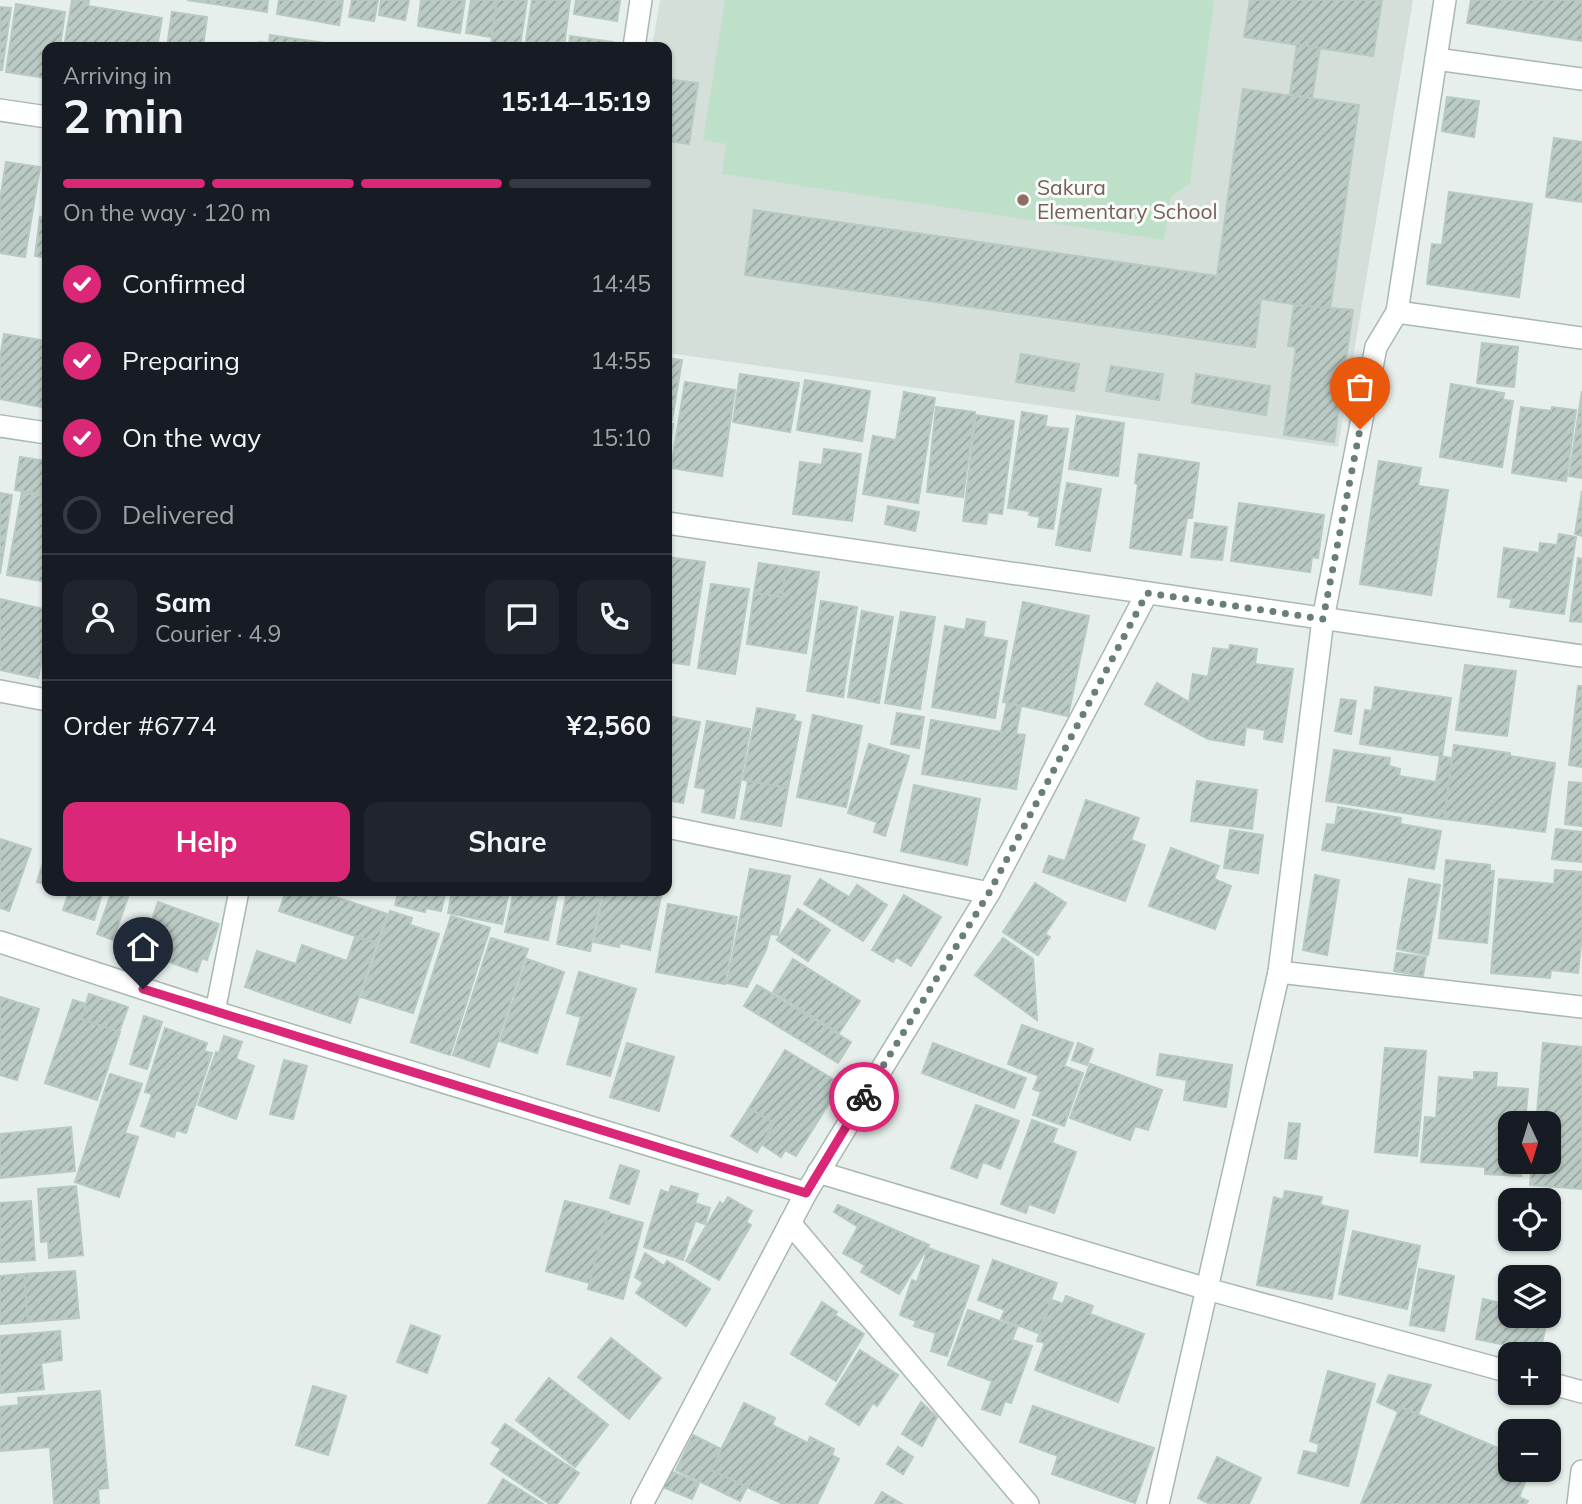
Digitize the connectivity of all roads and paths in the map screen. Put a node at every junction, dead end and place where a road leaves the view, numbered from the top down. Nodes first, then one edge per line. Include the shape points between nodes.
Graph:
1 (641, 0) edge
2 (1445, 0) edge
3 (635, 42) edge
4 (1436, 59) junction
5 (1582, 79) edge
6 (0, 110) edge
7 (42, 116) edge
8 (1396, 312) junction
9 (1582, 338) edge
10 (0, 426) edge
11 (42, 432) edge
12 (672, 524) edge
13 (1147, 593) junction
14 (1323, 619) junction
15 (1582, 656) edge
16 (0, 691) edge
17 (42, 699) edge
18 (672, 828) edge
19 (989, 893) junction
20 (238, 896) edge
21 (0, 942) edge
22 (1279, 972) junction
23 (1582, 1007) edge
24 (215, 1012) junction
25 (818, 1172) junction
26 (806, 1193) junction
27 (790, 1223) junction
28 (1207, 1289) junction
29 (1498, 1369) edge
30 (1561, 1386) edge
31 (1582, 1392) edge
32 (1582, 1471) edge
33 (642, 1504) edge
34 (1028, 1504) edge
35 (1158, 1504) edge
36 (1578, 1504) edge

1 - 3 street
2 - 4 street
4 - 5 street
4 - 8 street
6 - 7 street
8 - 9 street
8 - 14 street via 1376,347
10 - 11 street
12 - 13 street
13 - 14 street
13 - 19 street
14 - 15 street
14 - 22 street
16 - 17 street
18 - 19 street
19 - 25 street
20 - 24 lane
21 - 24 street
22 - 23 street
22 - 28 street
24 - 26 street
25 - 26 street
25 - 28 street
26 - 27 street
27 - 33 street
27 - 34 street
28 - 29 street
28 - 35 street
30 - 31 street
32 - 36 street

